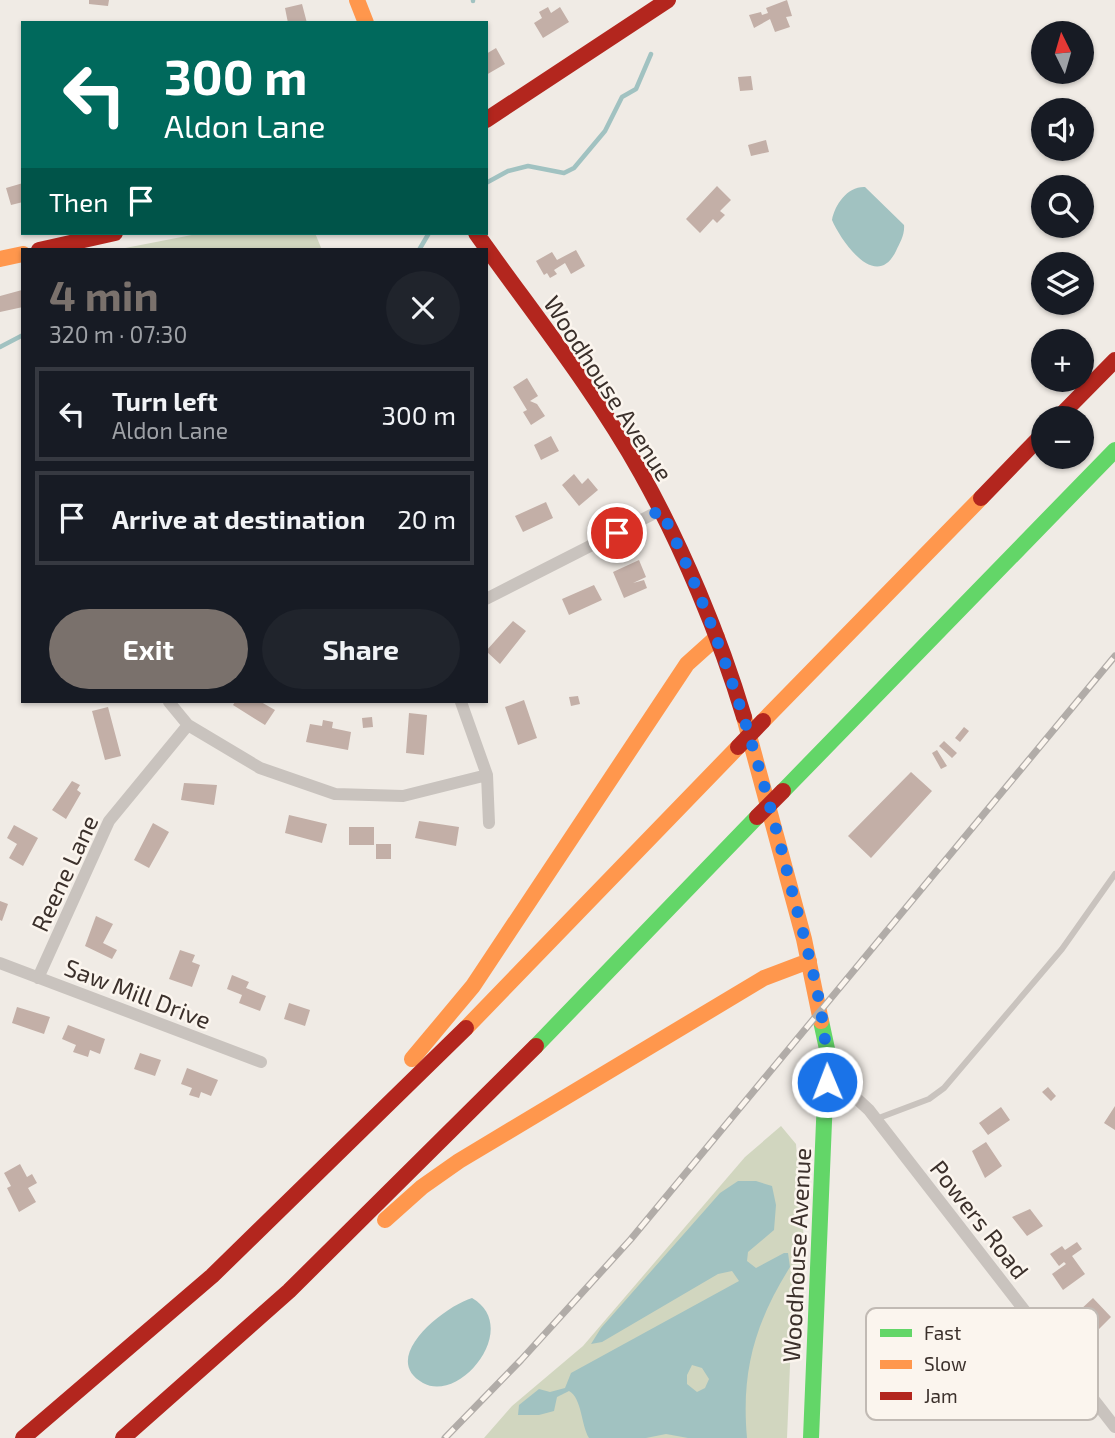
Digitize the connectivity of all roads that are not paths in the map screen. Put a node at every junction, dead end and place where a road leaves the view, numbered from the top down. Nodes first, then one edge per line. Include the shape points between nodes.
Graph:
1 (357, 0) edge
2 (668, 0) edge
3 (365, 21) edge
4 (488, 119) edge
5 (106, 235) edge
6 (48, 248) edge
7 (488, 250) edge
8 (21, 254) edge
9 (0, 259) edge
10 (1115, 360) edge
11 (1070, 406) edge
12 (1031, 446) edge
13 (1115, 450) edge
14 (661, 510) junction
15 (488, 598) edge
16 (717, 637) junction
17 (170, 703) edge
18 (461, 703) edge
19 (188, 725) junction
20 (487, 775) junction
21 (489, 823) dead end
22 (1115, 874) edge
23 (809, 961) junction
24 (0, 963) edge
25 (37, 978) junction
26 (261, 1062) dead end
27 (827, 1082) junction
28 (875, 1119) junction
29 (368, 1126) junction
30 (329, 1254) junction
31 (1024, 1308) edge
32 (1098, 1405) edge
33 (1115, 1427) edge
34 (23, 1438) edge
35 (123, 1438) edge
36 (811, 1438) edge

1 - 3 main road
2 - 4 main road
5 - 6 main road
7 - 14 main road, Woodhouse Avenue via 608,419
8 - 9 main road
10 - 11 main road
12 - 29 main road, bridge
13 - 30 main road, bridge
14 - 15 street
14 - 16 main road, Woodhouse Avenue
16 - 23 main road, Woodhouse Avenue via 744,716
16 - 29 main road via 687,664 473,986 390,1084
17 - 19 street
18 - 20 street
19 - 20 street via 261,768 335,794 403,796
19 - 25 street, Reene Lane via 109,821
20 - 21 street
22 - 28 lane via 1062,949 944,1088 929,1099
23 - 27 main road, Woodhouse Avenue via 825,1034
23 - 30 main road via 764,978 459,1161 368,1234
24 - 25 street, Saw Mill Drive
25 - 26 street, Saw Mill Drive
27 - 28 street, Powers Road via 855,1097
27 - 36 main road, Woodhouse Avenue
28 - 31 street, Powers Road
29 - 34 main road via 176,1308
30 - 35 main road
32 - 33 street, Powers Road

